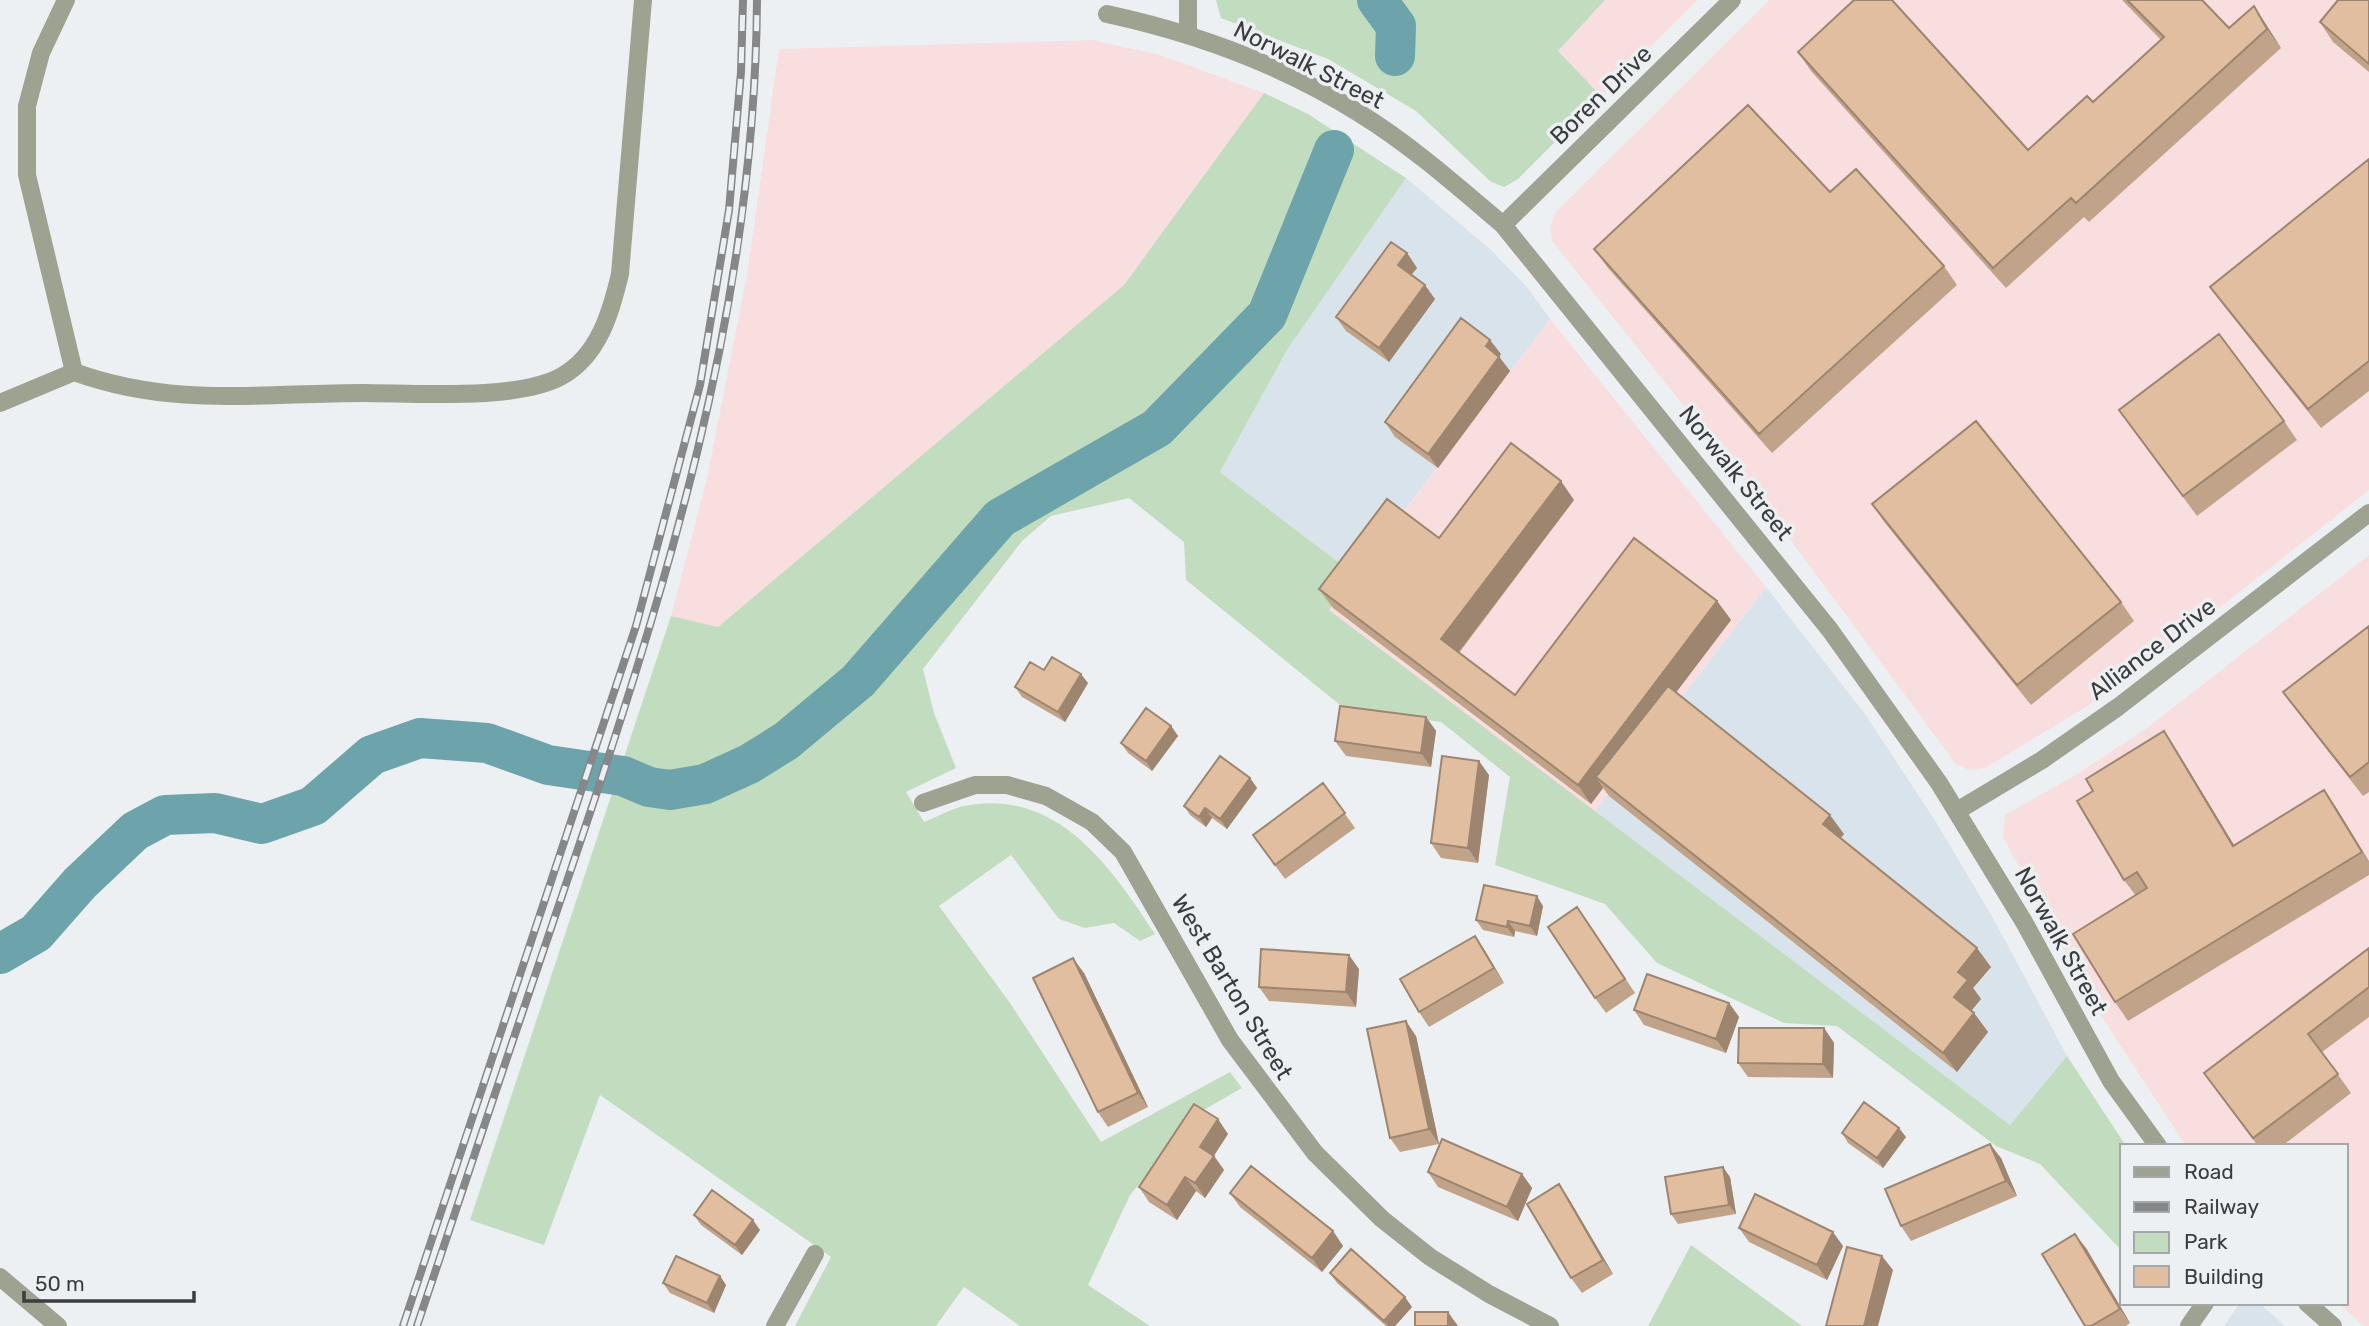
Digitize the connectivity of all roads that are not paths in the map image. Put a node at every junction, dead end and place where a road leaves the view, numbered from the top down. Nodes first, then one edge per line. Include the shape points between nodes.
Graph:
1 (66, 0) edge
2 (643, 0) edge
3 (1188, 0) edge
4 (1732, 0) edge
5 (1107, 14) dead end
6 (1188, 34) junction
7 (1503, 225) junction
8 (74, 372) junction
9 (0, 403) edge
10 (2369, 513) edge
11 (923, 803) dead end
12 (1957, 811) junction
13 (2157, 1144) edge
14 (815, 1254) dead end
15 (0, 1277) edge
16 (2204, 1305) edge
17 (2309, 1305) edge
18 (58, 1326) edge
19 (775, 1326) edge
20 (1550, 1326) edge
21 (2189, 1326) edge
22 (2333, 1326) edge

1 - 8 street via 41,53 27,107 27,176
2 - 8 street via 620,274 610,313 594,345 565,375 547,384 461,393 264,398 115,387
3 - 6 street
4 - 7 street, Boren Drive
5 - 6 street, Norwalk Street
6 - 7 street, Norwalk Street via 1254,59 1359,113 1438,170
7 - 12 street, Norwalk Street via 1830,630
8 - 9 street
10 - 12 street, Alliance Drive via 2118,707
11 - 20 street, West Barton Street via 975,785 1007,785 1046,796 1092,822 1123,852 1230,1040 1315,1153 1382,1219 1430,1257
12 - 13 street, Norwalk Street via 2111,1081
14 - 19 street
15 - 18 street
16 - 21 street
17 - 22 street

